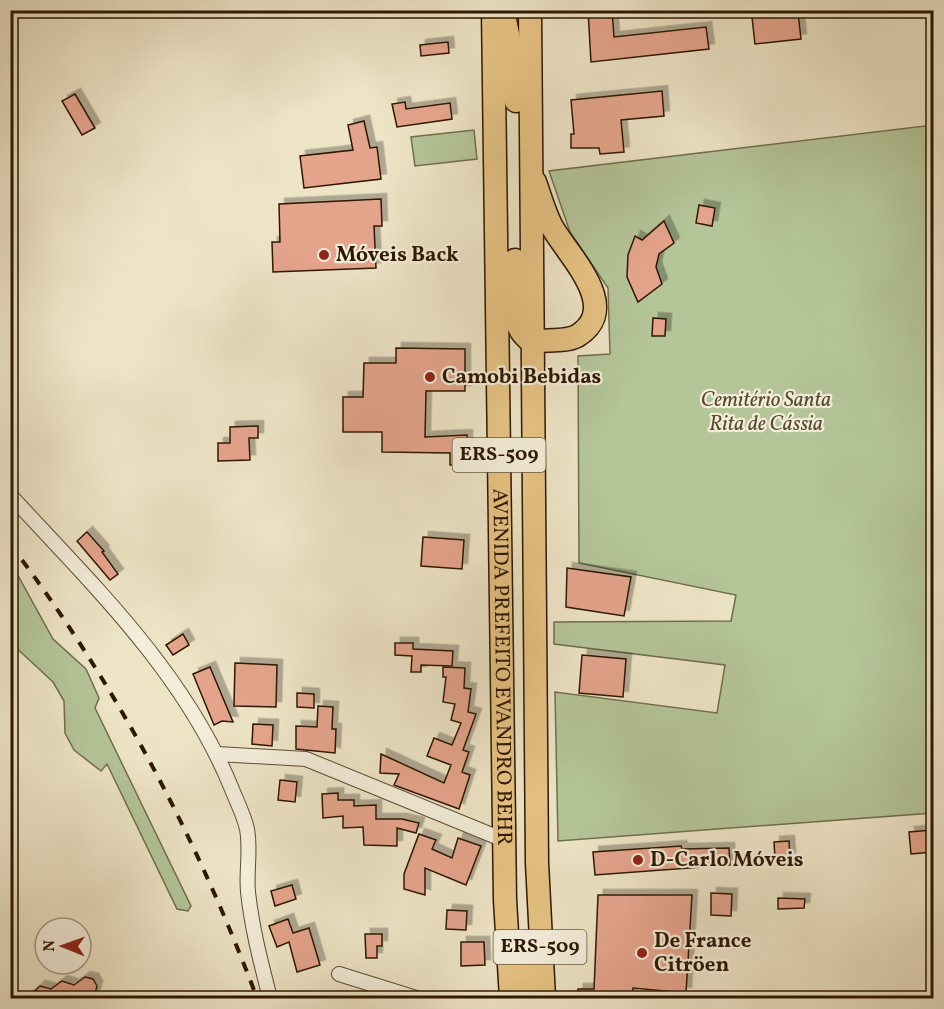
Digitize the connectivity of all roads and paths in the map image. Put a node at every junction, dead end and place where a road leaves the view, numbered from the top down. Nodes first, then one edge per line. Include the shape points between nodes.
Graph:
1 (493, 10) edge
2 (503, 10) edge
3 (530, 10) edge
4 (529, 170) junction
5 (531, 341) junction
6 (10, 495) edge
7 (217, 754) junction
8 (504, 840) junction
9 (508, 942) junction
10 (339, 974) dead end
11 (270, 999) edge
12 (416, 999) edge
13 (511, 999) edge
14 (527, 999) edge
15 (544, 999) edge

1 - 8 highway, AVENIDA PREFEITO EVANDRO BEHR / ERS-509
2 - 5 highway via 516,83 515,322
3 - 4 highway, AVENIDA PREFEITO EVANDRO BEHR / ERS-509
4 - 5 highway, AVENIDA PREFEITO EVANDRO BEHR / ERS-509
4 - 5 highway via 550,224 585,274 593,301 589,324 575,337
5 - 15 highway, AVENIDA PREFEITO EVANDRO BEHR / ERS-509 via 537,871
6 - 7 street via 79,568 168,674
7 - 8 street via 306,759
7 - 11 street via 247,827 255,940
8 - 9 highway, AVENIDA PREFEITO EVANDRO BEHR / ERS-509
9 - 13 highway, AVENIDA PREFEITO EVANDRO BEHR / ERS-509
9 - 14 highway via 518,944 522,953
10 - 12 street

